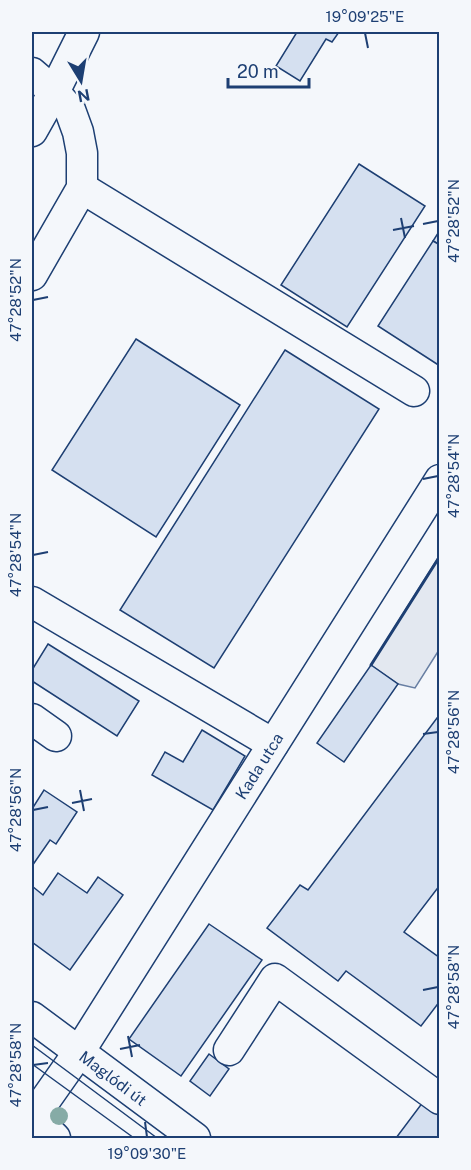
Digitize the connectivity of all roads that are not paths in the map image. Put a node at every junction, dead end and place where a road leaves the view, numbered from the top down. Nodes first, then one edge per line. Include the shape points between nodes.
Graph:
1 (84, 32) edge
2 (43, 83) edge
3 (32, 131) edge
4 (82, 188) junction
5 (32, 275) edge
6 (414, 391) dead end
7 (440, 480) edge
8 (32, 602) edge
9 (273, 744) junction
10 (32, 1017) edge
11 (229, 1050) dead end
12 (79, 1052) junction
13 (440, 1099) edge
14 (32, 1115) edge
15 (56, 1138) edge
16 (195, 1138) edge

1 - 2 street
2 - 3 street
2 - 4 street via 70,110 82,153
4 - 5 street
4 - 6 street
7 - 9 street, Kada utca
8 - 9 street
9 - 12 street, Kada utca
10 - 12 street, Maglódi út
11 - 13 street via 275,979
12 - 14 street, Kada utca
12 - 16 street, Maglódi út
14 - 15 street

